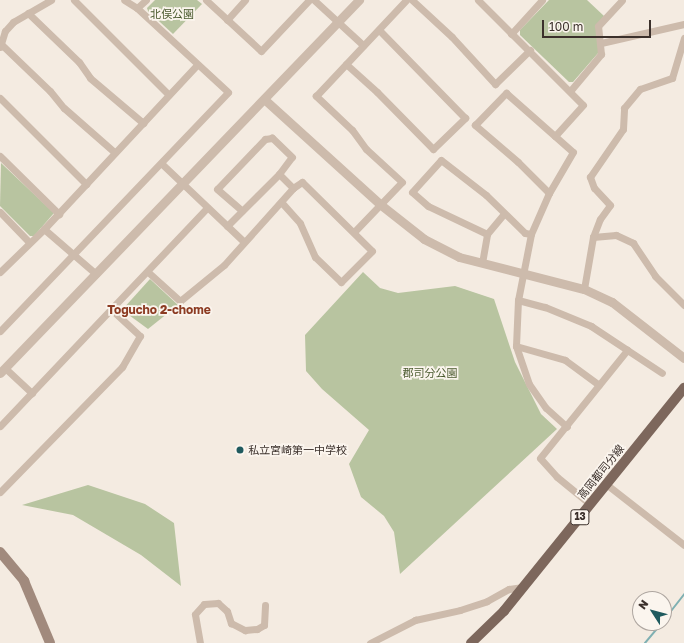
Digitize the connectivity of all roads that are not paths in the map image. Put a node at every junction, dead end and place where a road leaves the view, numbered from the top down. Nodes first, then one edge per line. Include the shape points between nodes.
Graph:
1 (51, 0) edge
2 (74, 0) edge
3 (124, 0) edge
4 (146, 0) edge
5 (206, 0) edge
6 (245, 0) edge
7 (308, 0) edge
8 (314, 0) edge
9 (359, 0) edge
10 (406, 0) edge
11 (412, 0) edge
12 (478, 0) edge
13 (542, 0) edge
14 (622, 0) edge
15 (137, 8) junction
16 (28, 13) junction
17 (226, 20) junction
18 (338, 22) junction
19 (684, 24) edge
20 (379, 30) junction
21 (511, 34) junction
22 (684, 38) edge
23 (601, 43) junction
24 (363, 45) junction
25 (1, 46) edge
26 (530, 50) junction
27 (346, 64) junction
28 (198, 65) junction
29 (571, 90) junction
30 (168, 95) junction
31 (0, 98) edge
32 (264, 98) junction
33 (143, 123) junction
34 (555, 136) junction
35 (114, 152) junction
36 (0, 156) edge
37 (162, 164) junction
38 (279, 174) junction
39 (86, 184) junction
40 (183, 184) junction
41 (293, 188) junction
42 (549, 193) junction
43 (281, 202) junction
44 (381, 205) junction
45 (207, 208) junction
46 (242, 211) junction
47 (0, 212) edge
48 (58, 214) junction
49 (503, 215) junction
50 (227, 226) junction
51 (44, 229) junction
52 (354, 232) junction
53 (487, 234) junction
54 (531, 234) junction
55 (593, 237) junction
56 (244, 241) junction
57 (29, 242) junction
58 (73, 256) junction
59 (482, 263) junction
60 (0, 270) edge
61 (148, 272) junction
62 (524, 272) junction
63 (96, 274) junction
64 (584, 289) junction
65 (518, 300) junction
66 (684, 305) edge
67 (112, 310) junction
68 (0, 331) edge
69 (516, 346) junction
70 (628, 350) junction
71 (684, 358) edge
72 (2, 370) edge
73 (662, 373) dead end
74 (599, 385) junction
75 (684, 388) edge
76 (32, 393) junction
77 (0, 426) edge
78 (567, 427) junction
79 (606, 484) junction
80 (0, 492) edge
81 (590, 504) junction
82 (684, 544) edge
83 (0, 552) edge
84 (523, 587) junction
85 (265, 605) dead end
86 (50, 643) edge
87 (200, 643) edge
88 (370, 643) edge
89 (471, 643) edge

1 - 16 street
2 - 30 street
3 - 15 street
4 - 15 street
5 - 17 street
6 - 17 street
7 - 17 street via 261,51
8 - 18 street
9 - 18 street
10 - 20 street
11 - 26 street via 452,37 495,84
12 - 21 street
13 - 21 street
14 - 23 street via 598,26
15 - 28 street
16 - 25 street via 13,22 6,31
16 - 33 street via 78,62 90,78
18 - 24 street
18 - 32 street
19 - 23 street
20 - 24 street
20 - 27 street via 465,118 433,149
21 - 26 street
22 - 55 street via 672,78 640,89 624,108 623,129 590,178 594,188 610,205
23 - 29 street via 602,54
24 - 27 street
25 - 35 street via 50,91 64,108
26 - 29 street
27 - 44 street via 316,96 352,130 366,149 402,182
28 - 30 street
28 - 37 street via 228,92
29 - 34 street via 583,105
30 - 33 street
31 - 39 street
32 - 40 street
32 - 44 street
33 - 35 street
34 - 42 street via 573,152
34 - 42 street via 506,93 475,125
35 - 39 street
36 - 48 street
37 - 40 street
37 - 58 street
38 - 41 street
38 - 46 street
38 - 46 street via 292,157 272,138 265,139 217,189
39 - 48 street
40 - 45 street
40 - 63 street
41 - 43 street
41 - 52 street via 302,182
42 - 54 street
43 - 52 street via 300,223 315,257 341,282 372,251
43 - 56 street
44 - 52 street
44 - 59 street via 424,239 459,257
45 - 50 street
45 - 61 street
46 - 50 street
47 - 57 street
48 - 51 street
49 - 53 street
49 - 53 street via 486,195 441,160 412,192 428,206
49 - 54 street via 525,233
50 - 56 street
51 - 57 street
51 - 58 street
53 - 59 street
54 - 62 street
55 - 64 street
55 - 66 street via 616,236 633,243 655,276
56 - 61 street via 224,265 180,301
57 - 60 street
58 - 63 street
58 - 68 street
59 - 62 street
61 - 67 street
62 - 64 street
62 - 65 street
63 - 72 street
64 - 71 street via 612,302
65 - 69 street
65 - 70 street via 544,307 591,326
67 - 76 street
67 - 80 street via 140,336 122,367
69 - 74 street via 565,360
69 - 78 street via 529,384 546,408
70 - 73 street
70 - 74 street
72 - 76 street
74 - 78 street
75 - 79 main road, 高岡都司分線 / 13
76 - 77 street
78 - 81 street via 540,458 557,477
79 - 81 main road, 高岡都司分線 / 13
79 - 82 street
81 - 84 main road, 高岡都司分線 / 13
83 - 86 main road via 24,581
84 - 88 street via 509,589 487,601 466,608 415,620
84 - 89 main road, 高岡都司分線 / 13 via 499,616
85 - 87 street via 264,625 257,629 245,630 231,623 227,611 218,603 204,604 196,614

